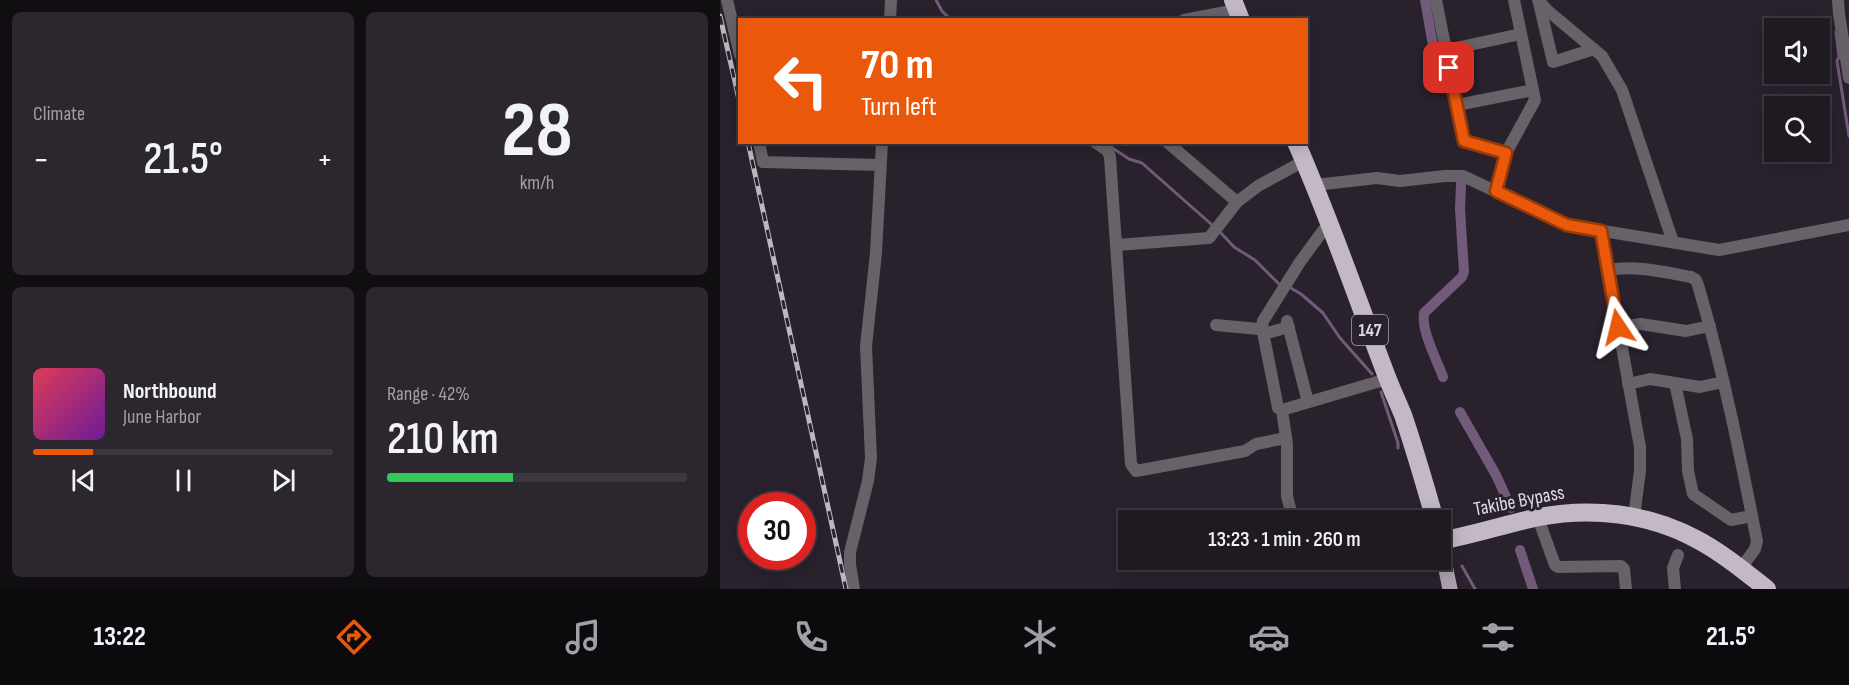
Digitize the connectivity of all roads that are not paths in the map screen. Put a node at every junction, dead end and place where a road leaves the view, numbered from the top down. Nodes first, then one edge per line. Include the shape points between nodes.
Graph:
1 (727, 0) edge
2 (891, 0) edge
3 (1514, 0) edge
4 (1838, 0) edge
5 (1439, 1) edge
6 (1538, 1) edge
7 (1237, 9) edge
8 (890, 18) edge
9 (1194, 18) edge
10 (1521, 34) junction
11 (738, 47) edge
12 (1594, 49) junction
13 (1446, 50) junction
14 (1849, 78) edge
15 (1533, 90) junction
16 (1457, 105) junction
17 (760, 144) edge
18 (882, 144) edge
19 (1098, 144) edge
20 (1169, 144) edge
21 (1297, 144) edge
22 (1506, 153) junction
23 (1304, 161) junction
24 (879, 165) junction
25 (1314, 185) junction
26 (1496, 191) junction
27 (1237, 201) junction
28 (1330, 225) junction
29 (1849, 225) edge
30 (1601, 231) junction
31 (1673, 242) junction
32 (1117, 245) junction
33 (1608, 270) junction
34 (1216, 325) dead end
35 (1710, 326) junction
36 (1618, 327) junction
37 (1264, 332) junction
38 (1387, 379) junction
39 (1723, 382) junction
40 (1675, 383) junction
41 (1628, 384) junction
42 (1308, 402) junction
43 (1282, 410) junction
44 (1286, 438) junction
45 (1290, 510) edge
46 (1432, 510) edge
47 (1752, 516) junction
48 (1634, 517) junction
49 (1538, 518) junction
50 (1451, 538) edge
51 (1678, 555) dead end
52 (1741, 568) junction
53 (1446, 570) edge
54 (854, 589) edge
55 (1450, 589) edge
56 (1626, 589) edge
57 (1675, 589) edge
58 (1767, 589) edge

1 - 11 street
2 - 8 street
3 - 10 street
4 - 14 street
5 - 13 street
6 - 12 street
6 - 12 street via 1553,62
7 - 9 street
10 - 13 street
10 - 15 street
12 - 31 street via 1622,90
13 - 16 street
15 - 16 street
15 - 22 street via 1535,100
16 - 22 street via 1464,141
17 - 24 street via 764,162
18 - 24 street
19 - 32 street via 1110,157
20 - 27 street
21 - 23 highway, 147
22 - 26 street
23 - 25 highway, 147
23 - 27 street
24 - 54 street via 876,253 866,346 871,458 850,552
25 - 26 street via 1377,178 1400,182 1455,175
25 - 28 highway, 147
26 - 30 street via 1567,225
27 - 32 street via 1209,238
28 - 37 street via 1272,306 1263,321
28 - 38 highway, 147
29 - 31 street via 1719,250
30 - 31 street
30 - 33 street
32 - 44 street via 1130,459 1136,471 1245,451 1256,444
33 - 35 street via 1646,269 1696,280
33 - 36 street
34 - 37 street
35 - 36 street via 1686,331 1641,324
35 - 39 street
36 - 41 street
37 - 42 street via 1288,324
37 - 43 street via 1278,408
38 - 42 street
38 - 46 highway, 147 via 1418,459
39 - 40 street via 1700,387
39 - 47 street
40 - 41 street via 1650,380
40 - 47 street via 1688,439 1693,494 1731,520
41 - 48 street via 1640,447
42 - 43 street
43 - 44 street
44 - 45 street
47 - 52 street via 1757,541
48 - 49 highway, Takibe Bypass via 1593,513
48 - 52 highway, Takibe Bypass via 1694,537
49 - 50 highway, Takibe Bypass
49 - 56 street via 1555,565 1621,566
51 - 57 street via 1673,568
52 - 58 highway, Takibe Bypass
53 - 55 main road

